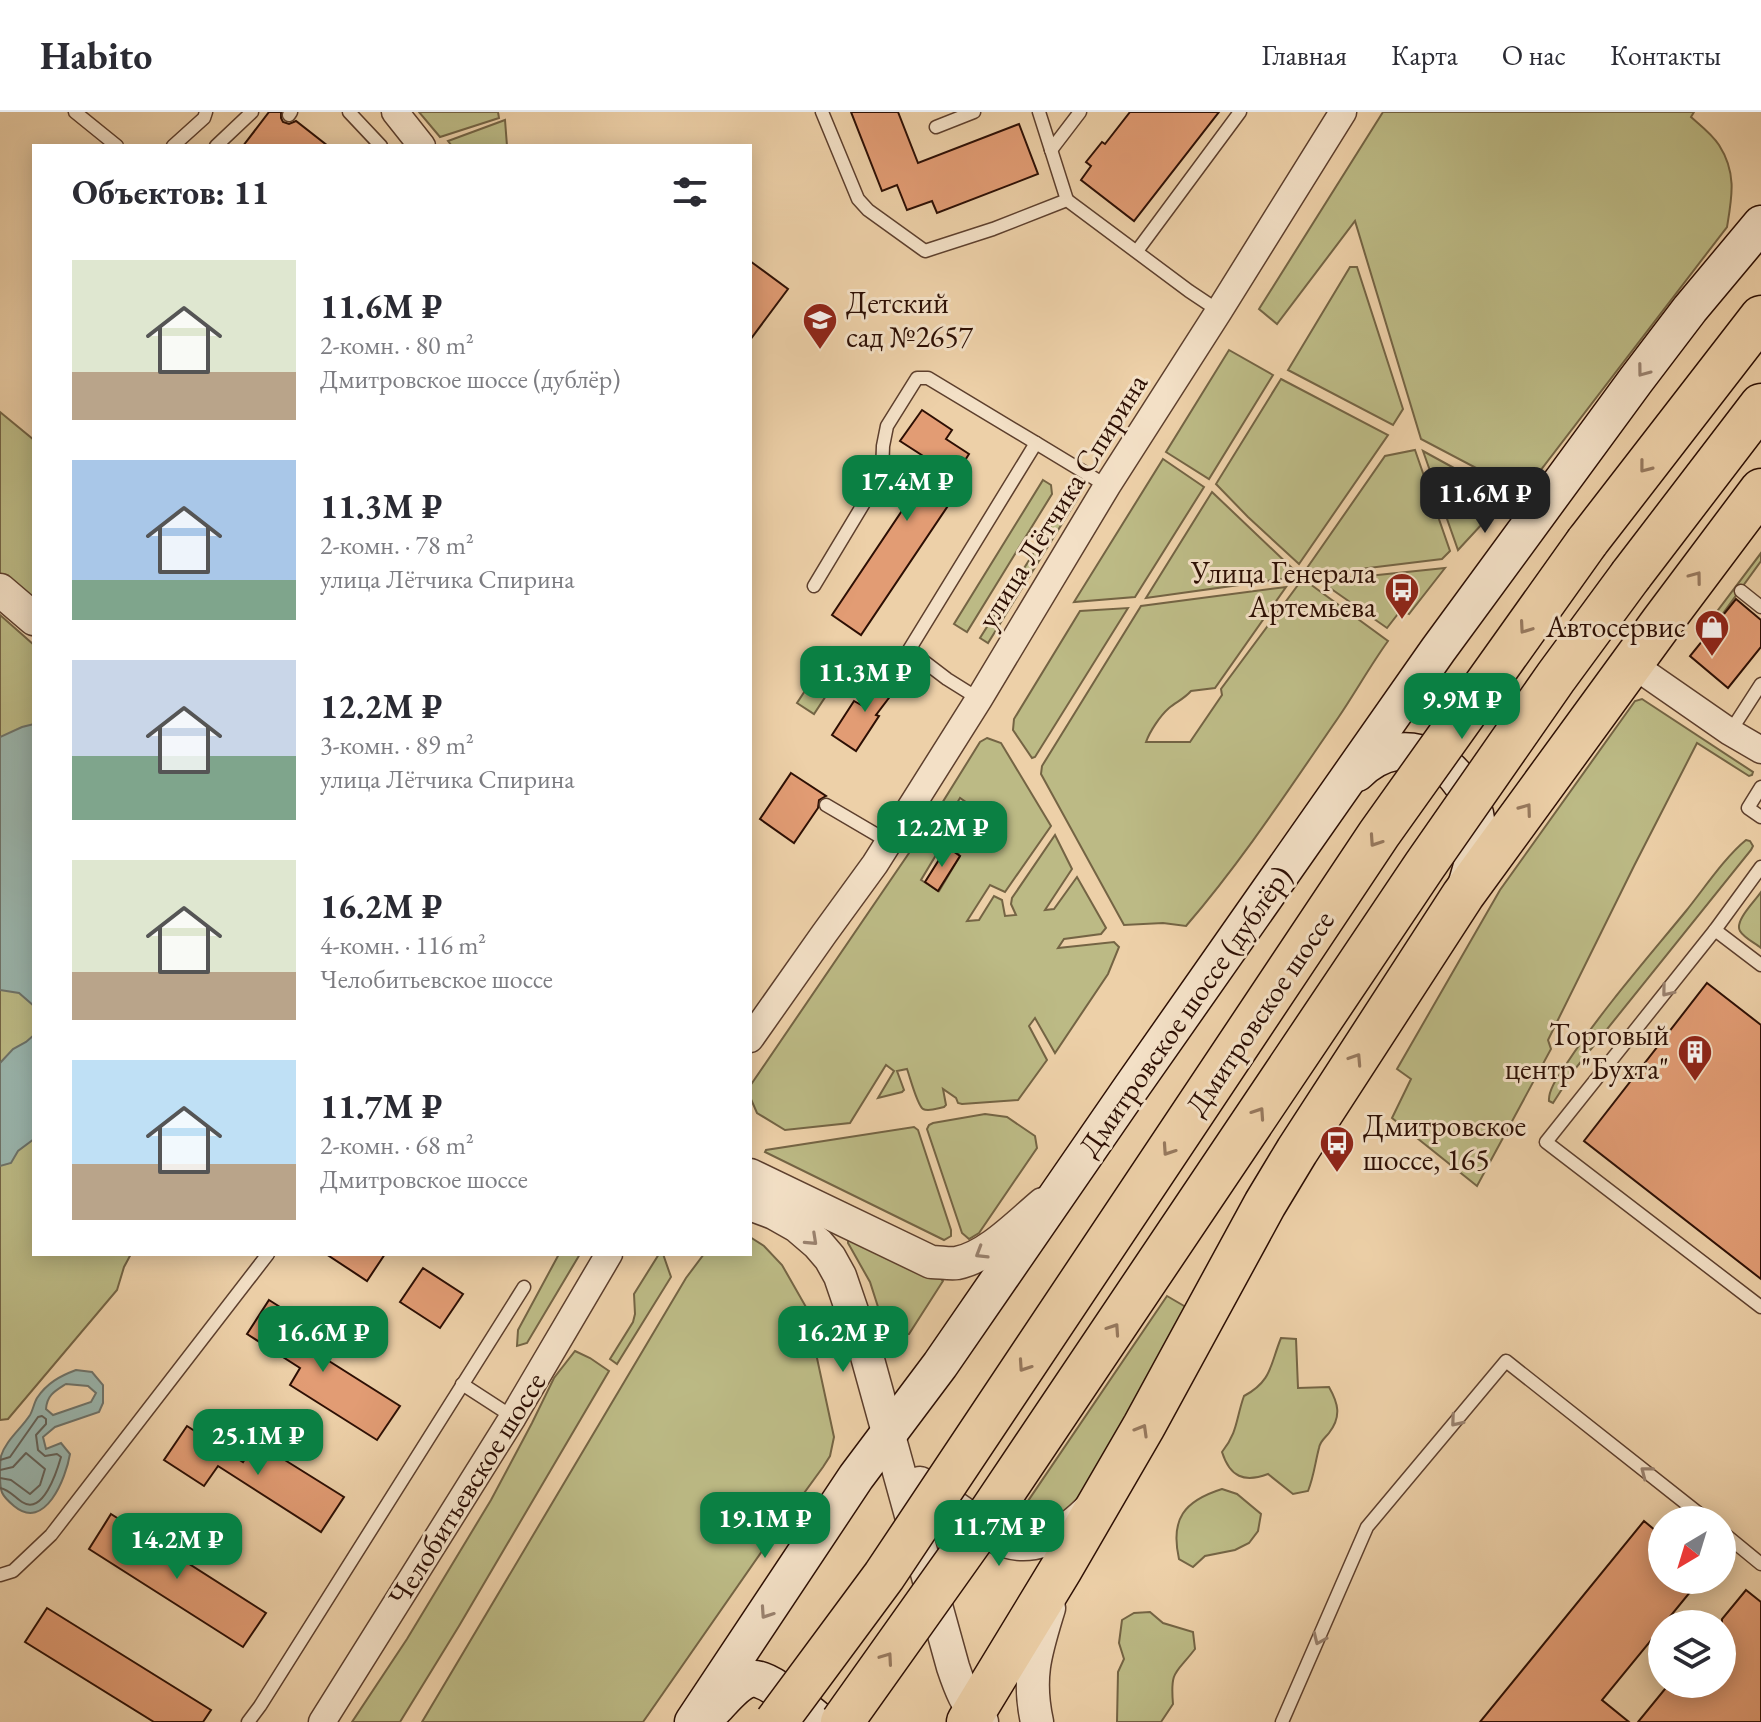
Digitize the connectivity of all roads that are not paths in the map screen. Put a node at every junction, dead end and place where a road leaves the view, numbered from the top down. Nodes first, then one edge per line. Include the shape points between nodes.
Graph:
1 (75, 112) edge
2 (206, 112) edge
3 (252, 112) edge
4 (349, 112) edge
5 (395, 112) edge
6 (822, 112) edge
7 (974, 112) edge
8 (1039, 112) edge
9 (1080, 112) edge
10 (1240, 112) edge
11 (1343, 112) edge
12 (936, 127) dead end
13 (115, 144) edge
14 (175, 144) edge
15 (218, 144) edge
16 (379, 144) edge
17 (420, 144) edge
18 (1051, 150) junction
19 (1067, 200) junction
20 (1761, 201) edge
21 (1761, 224) edge
22 (1137, 251) junction
23 (1690, 309) junction
24 (1219, 311) junction
25 (1761, 317) edge
26 (1761, 405) edge
27 (1036, 443) junction
28 (1107, 486) junction
29 (1761, 490) edge
30 (814, 586) dead end
31 (0, 590) edge
32 (1741, 591) dead end
33 (1761, 607) edge
34 (32, 617) edge
35 (1632, 664) junction
36 (1761, 684) edge
37 (979, 699) junction
38 (1730, 732) junction
39 (1761, 750) edge
40 (1761, 787) edge
41 (1332, 801) junction
42 (826, 805) dead end
43 (971, 810) dead end
44 (908, 813) junction
45 (1761, 817) edge
46 (889, 842) junction
47 (1761, 867) edge
48 (1463, 895) junction
49 (1715, 930) junction
50 (1761, 965) edge
51 (752, 1036) edge
52 (752, 1176) edge
53 (1064, 1187) junction
54 (752, 1205) edge
55 (266, 1256) edge
56 (608, 1256) edge
57 (524, 1287) dead end
58 (1761, 1307) edge
59 (462, 1384) junction
60 (513, 1417) junction
61 (893, 1450) junction
62 (1103, 1497) junction
63 (1689, 1506) edge
64 (1736, 1543) edge
65 (1761, 1564) edge
66 (1061, 1569) junction
67 (0, 1575) edge
68 (975, 1719) edge
69 (248, 1722) edge
70 (322, 1722) edge
71 (693, 1722) edge
72 (702, 1722) edge
73 (776, 1722) edge
74 (820, 1722) edge
75 (842, 1722) edge
76 (1037, 1722) edge
77 (1282, 1722) edge

1 - 13 lane
2 - 14 lane
3 - 15 lane
4 - 16 lane
5 - 17 street
6 - 19 lane via 858,199 925,251
7 - 12 lane
8 - 18 lane
9 - 18 lane
10 - 22 lane
11 - 24 street, улица Лётчика Спирина
18 - 19 lane
19 - 22 lane
20 - 23 main road
21 - 23 main road
22 - 24 lane
23 -> 41 main road, Дмитровское шоссе (дублёр)
24 - 28 street, улица Лётчика Спирина
25 -> 73 highway, Дмитровское шоссе, bridge via 1587,542 1379,834 884,1576
75 -> 26 highway, Дмитровское шоссе, bridge via 977,1532 1556,677
27 - 28 lane
27 - 30 lane via 928,378 917,378 887,426 882,473
27 - 37 lane via 909,650
28 - 37 street, улица Лётчика Спирина
35 -> 29 highway
31 - 34 street
32 - 33 lane
35 - 38 street
48 -> 35 highway
36 - 38 lane
37 - 44 street, улица Лётчика Спирина
38 - 39 street
40 - 45 lane via 1748,808
41 - 48 main road via 1361,769 1386,753 1413,751 1443,764 1466,791 1477,827 1477,849
41 - 53 main road, Дмитровское шоссе (дублёр)
42 - 46 lane
43 - 44 lane via 952,837
44 - 46 street, улица Лётчика Спирина
46 - 51 street, улица Лётчика Спирина
47 - 49 lane
62 -> 48 highway via 1289,1164
49 - 50 lane
49 -> 58 lane via 1546,1142
53 -> 52 street via 990,1248 953,1264 931,1262
53 - 61 main road, Дмитровское шоссе (дублёр) via 940,1365
54 -> 61 street via 797,1226 830,1258 850,1301
55 - 67 lane via 51,1535 13,1571
56 - 60 street, Челобитьевское шоссе
57 - 59 lane
59 - 60 lane
59 - 69 lane
60 - 70 street, Челобитьевское шоссе
61 - 62 street via 994,1536 1015,1544 1048,1540 1072,1527
61 - 68 street via 953,1667
61 -> 71 main road, Дмитровское шоссе (дублёр) via 856,1477
62 - 66 highway
63 -> 77 lane via 1506,1361 1367,1527
64 - 65 lane
66 - 68 highway
66 - 76 street via 1034,1658
72 - 74 main road via 750,1678 764,1680

